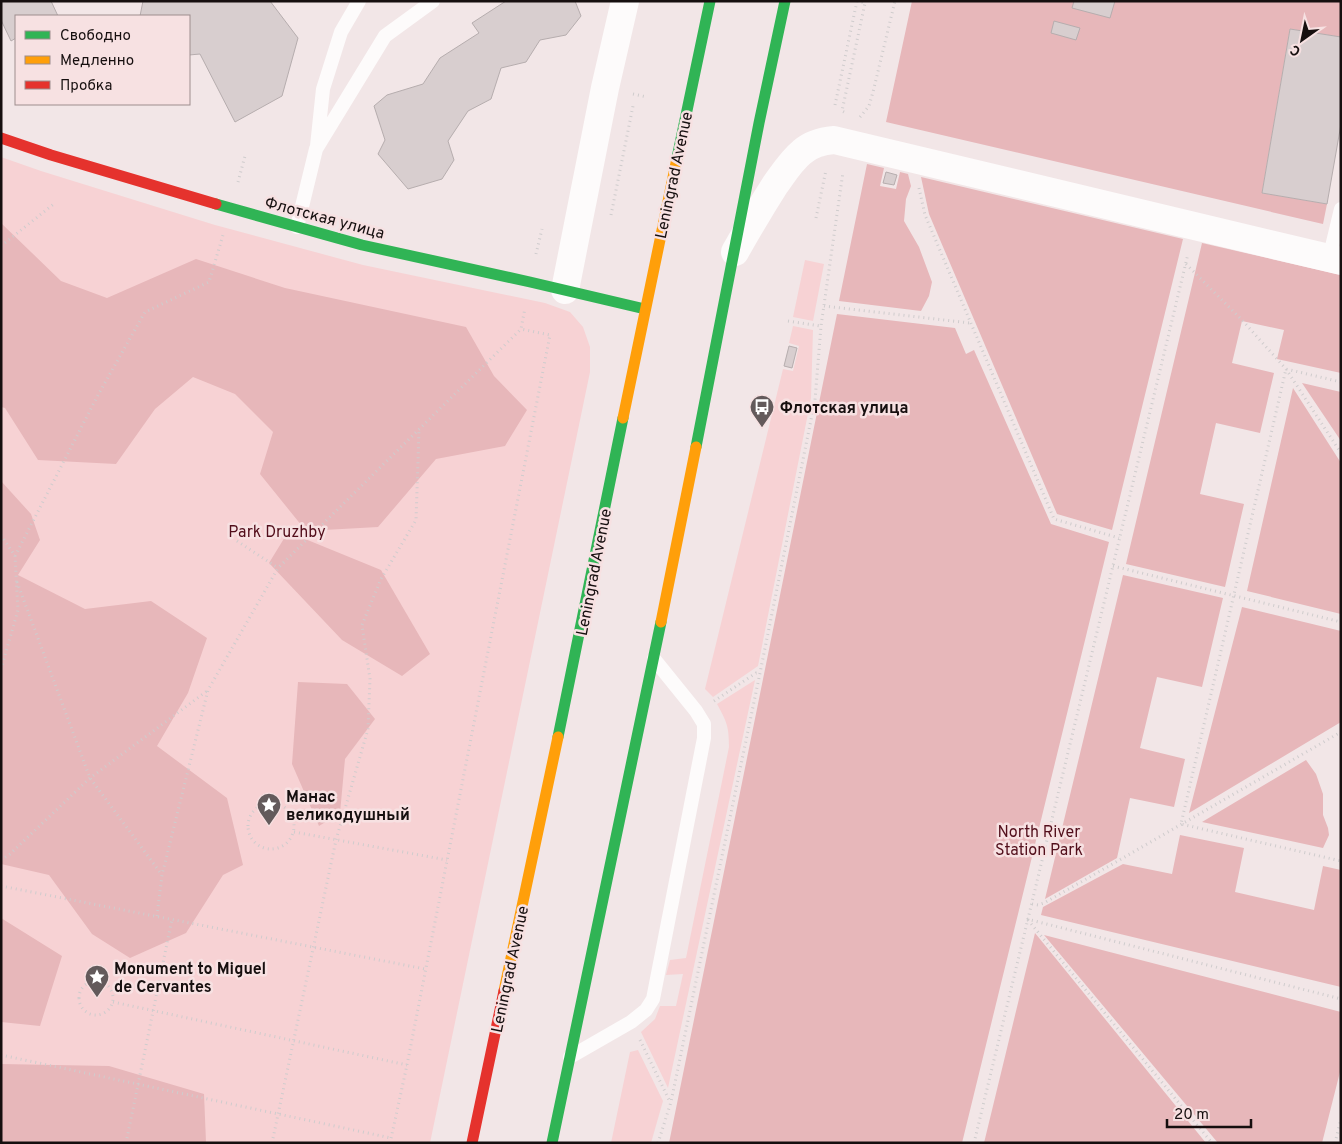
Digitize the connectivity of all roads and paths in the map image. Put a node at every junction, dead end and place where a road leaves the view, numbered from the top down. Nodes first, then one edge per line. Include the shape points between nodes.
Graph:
1 (359, 1) edge
2 (433, 1) edge
3 (625, 1) edge
4 (710, 1) edge
5 (785, 1) edge
6 (858, 1) edge
7 (895, 1) edge
8 (632, 94) dead end
9 (648, 97) dead end
10 (835, 106) dead end
11 (848, 113) dead end
12 (855, 114) dead end
13 (1, 138) edge
14 (316, 149) junction
15 (245, 156) dead end
16 (912, 158) junction
17 (828, 162) dead end
18 (844, 168) dead end
19 (237, 185) dead end
20 (55, 203) dead end
21 (1341, 209) edge
22 (816, 218) dead end
23 (297, 227) junction
24 (225, 228) dead end
25 (542, 228) dead end
26 (1, 246) edge
27 (1190, 248) dead end
28 (733, 255) junction
29 (535, 258) dead end
30 (1335, 260) edge
31 (1186, 264) junction
32 (566, 290) junction
33 (526, 305) dead end
34 (824, 306) junction
35 (645, 309) junction
36 (788, 321) dead end
37 (971, 323) junction
38 (821, 326) junction
39 (521, 330) junction
40 (1286, 369) junction
41 (1341, 382) edge
42 (419, 430) junction
43 (1341, 453) edge
44 (1, 535) edge
45 (1119, 538) junction
46 (237, 541) dead end
47 (15, 556) junction
48 (1113, 566) junction
49 (278, 568) junction
50 (17, 582) junction
51 (1234, 596) junction
52 (1341, 622) edge
53 (654, 659) junction
54 (1, 669) edge
55 (760, 673) junction
56 (208, 690) junction
57 (696, 711) junction
58 (1341, 732) edge
59 (90, 778) junction
60 (1181, 824) junction
61 (294, 832) junction
62 (336, 840) junction
63 (1, 860) edge
64 (447, 860) junction
65 (1341, 861) edge
66 (162, 875) junction
67 (1, 886) edge
68 (1032, 904) junction
69 (157, 916) junction
70 (172, 918) junction
71 (1027, 920) junction
72 (313, 947) junction
73 (425, 970) junction
74 (1341, 999) edge
75 (113, 1002) junction
76 (153, 1010) junction
77 (631, 1022) junction
78 (294, 1040) junction
79 (1, 1055) edge
80 (570, 1057) junction
81 (407, 1065) junction
82 (138, 1084) junction
83 (671, 1102) junction
84 (278, 1114) junction
85 (1341, 1119) edge
86 (391, 1140) edge
87 (126, 1143) edge
88 (272, 1143) edge
89 (472, 1143) edge
90 (552, 1143) edge
91 (658, 1143) edge
92 (974, 1143) edge
93 (1212, 1143) edge
94 (1335, 1143) edge

1 - 14 lane via 341,32 323,89
2 - 14 lane via 385,36
3 - 32 street
4 - 35 main road, Leningrad Avenue
5 - 28 main road
6 - 10 path
6 - 11 path via 865,3 842,111
7 - 12 path via 869,106 860,117
8 - 9 path
13 - 23 main road, Флотская улица
14 - 23 lane
15 - 19 path
16 - 28 street via 834,140 816,144 802,152 785,171
16 - 30 street
16 - 37 path via 925,215
17 - 22 path
18 - 34 path
20 - 26 path
21 - 30 lane
23 - 32 main road, Флотская улица via 362,245
24 - 47 path via 209,282 145,312 93,404
25 - 29 path
27 - 31 path
28 - 53 main road
31 - 40 path
31 - 45 path
32 - 35 main road, Флотская улица
33 - 39 path
34 - 37 path
34 - 38 path
35 - 89 main road, Leningrad Avenue via 575,659
36 - 38 path
37 - 45 path via 1054,520
38 - 55 path via 815,400
39 - 42 path
39 - 64 path via 550,335
40 - 41 path
40 - 43 path
40 - 51 path
42 - 49 path
42 - 62 path via 416,520 381,579 362,625 370,679 368,728
44 - 47 path
45 - 48 path
46 - 49 path
47 - 50 path
48 - 51 path
48 - 68 path
49 - 56 path
50 - 54 path via 18,610
50 - 59 path
51 - 52 path
51 - 60 path
53 - 57 lane
53 - 80 main road
55 - 57 path
55 - 83 path
56 - 59 path
56 - 66 path
57 - 77 lane via 704,724 704,738 653,1000
58 - 60 path
59 - 63 path
59 - 66 path
60 - 65 path
60 - 68 path via 1044,903
61 - 61 path via 290,812 272,802 261,804 252,811 248,820 252,840 270,850 281,848
61 - 62 path
62 - 64 path
62 - 72 path
64 - 73 path
66 - 69 path
67 - 69 path
68 - 71 path
69 - 70 path
70 - 72 path
70 - 76 path
71 - 74 path
71 - 92 path
71 - 93 path
72 - 73 path
72 - 78 path
73 - 81 path
75 - 75 path via 107,983 97,980 80,989 78,999 90,1014 100,1015
75 - 76 path
76 - 78 path
76 - 82 path
77 - 80 lane
77 - 83 path
78 - 81 path
78 - 84 path
79 - 82 path
80 - 90 main road
81 - 86 path
82 - 84 path
82 - 87 path
83 - 91 path
84 - 86 path
84 - 88 path
85 - 94 path

